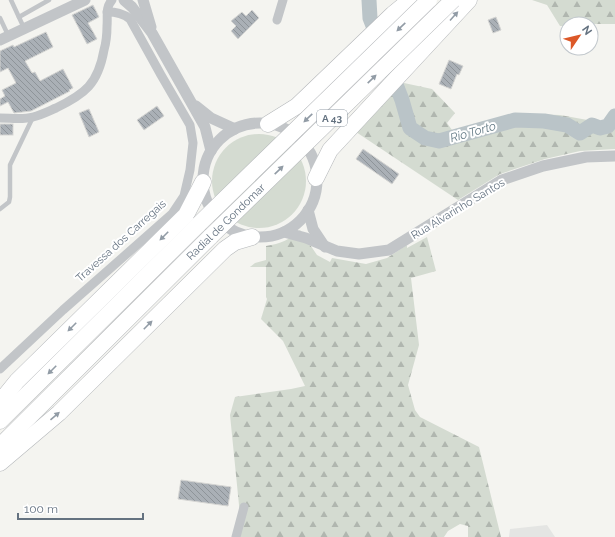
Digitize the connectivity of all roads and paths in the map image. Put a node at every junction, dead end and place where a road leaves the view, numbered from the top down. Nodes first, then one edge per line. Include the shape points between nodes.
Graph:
1 (11, 0) edge
2 (49, 0) edge
3 (112, 0) edge
4 (124, 0) edge
5 (143, 0) edge
6 (283, 0) edge
7 (410, 0) edge
8 (429, 0) edge
9 (453, 0) edge
10 (469, 0) edge
11 (81, 1) edge
12 (107, 12) junction
13 (19, 17) junction
14 (0, 18) edge
15 (277, 20) dead end
16 (24, 28) junction
17 (152, 33) junction
18 (4, 38) edge
19 (193, 103) junction
20 (33, 117) junction
21 (0, 118) edge
22 (268, 124) junction
23 (235, 129) junction
24 (211, 151) junction
25 (615, 156) edge
26 (316, 178) junction
27 (203, 182) junction
28 (0, 209) edge
29 (308, 210) junction
30 (284, 232) junction
31 (252, 237) junction
32 (326, 247) junction
33 (0, 369) edge
34 (0, 402) edge
35 (0, 421) edge
36 (0, 446) edge
37 (0, 463) edge
38 (244, 507) dead end
39 (236, 537) edge

1 - 13 lane
2 - 13 lane
3 - 12 street
4 - 17 street
5 - 17 street
6 - 15 street
7 - 22 highway via 297,106
8 -> 35 highway, Radial de Gondomar / A 43, bridge
36 -> 9 highway, Radial de Gondomar / A 43, bridge
26 -> 10 highway, A 43 via 330,150
11 - 16 street
12 - 20 street via 104,51 94,79 85,92 69,102
12 - 33 street, Travessa dos Carregais via 118,12 130,19 190,125 194,143 184,196 172,214
13 - 16 lane
14 - 18 lane
16 - 18 street
17 - 19 street
19 - 23 street via 211,118
19 - 24 street via 205,127
20 - 21 street
20 - 28 lane via 10,165 9,202
22 - 23 street via 246,125
22 - 26 street via 298,138 311,156
23 - 24 street
24 - 27 street via 206,161
25 - 32 street, Rua Alvarinho Santos via 586,157 543,166 502,180 389,250 359,254
26 - 29 street via 316,189
27 - 31 street via 208,205 218,218 230,229
27 -> 34 highway via 186,215 17,381
29 - 30 street via 302,219
29 - 32 street via 313,229
30 - 31 street
30 - 32 street, Rua Alvarinho Santos
37 -> 31 highway via 59,413 225,250 235,242
38 - 39 street

